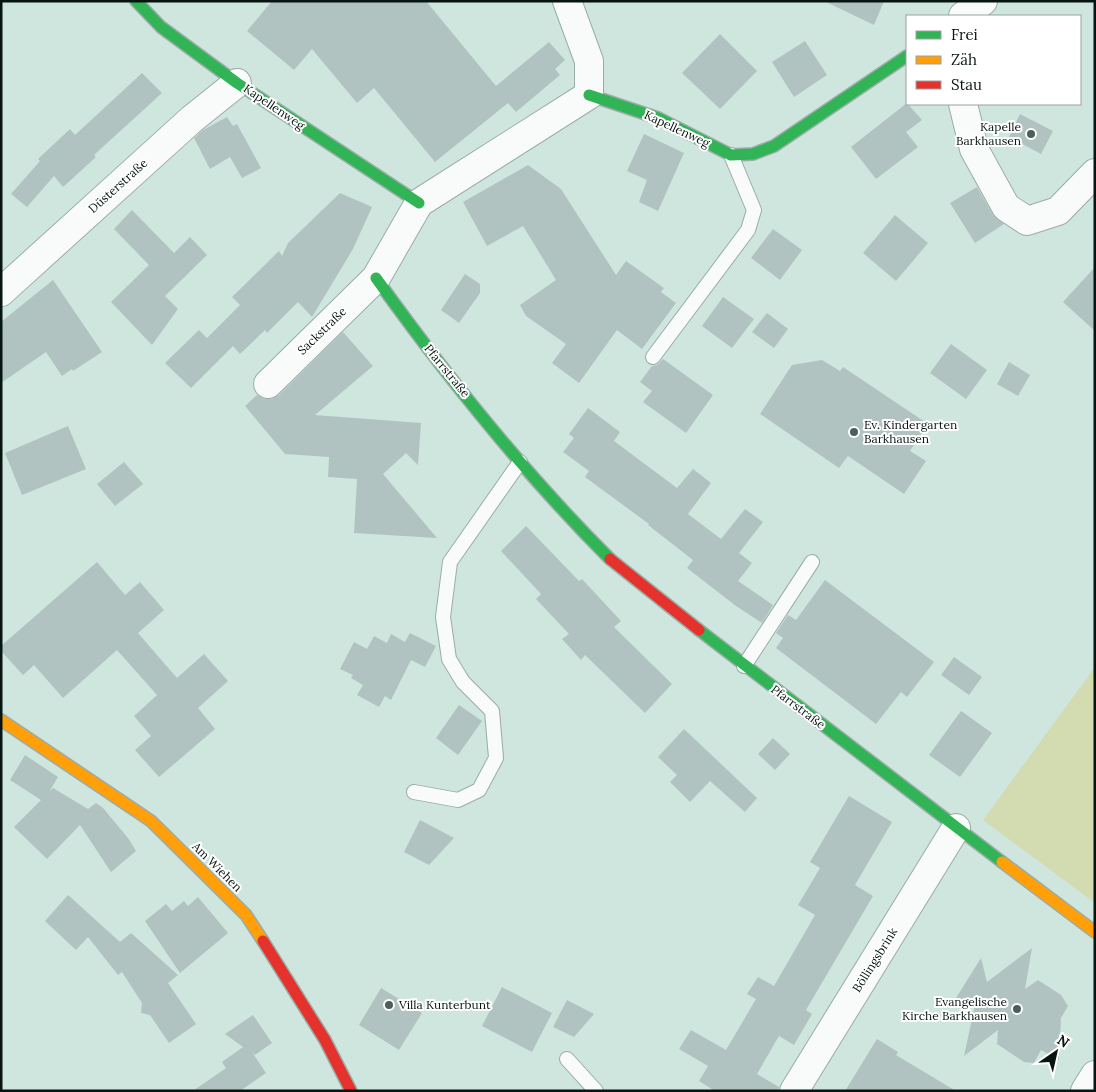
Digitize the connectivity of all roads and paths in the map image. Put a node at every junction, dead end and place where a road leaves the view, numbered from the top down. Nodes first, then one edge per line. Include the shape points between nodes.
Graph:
1 (136, 1) edge
2 (567, 1) edge
3 (983, 1) edge
4 (963, 15) edge
5 (906, 57) edge
6 (237, 83) junction
7 (589, 95) junction
8 (963, 105) edge
9 (731, 155) junction
10 (1095, 173) edge
11 (419, 203) junction
12 (376, 278) junction
13 (4, 285) edge
14 (653, 357) dead end
15 (268, 384) dead end
16 (520, 462) junction
17 (812, 562) dead end
18 (744, 666) junction
19 (1, 720) edge
20 (414, 792) dead end
21 (956, 828) junction
22 (1095, 932) edge
23 (567, 1060) dead end
24 (1095, 1075) edge
25 (351, 1091) edge
26 (596, 1091) edge
27 (794, 1091) edge
28 (1085, 1091) edge

1 - 6 street, Kapellenweg via 161,27
2 - 7 street via 589,61
3 - 4 street
5 - 9 street via 774,146 753,154
6 - 11 street, Kapellenweg
6 - 13 street, Düsterstraße
7 - 9 street, Kapellenweg via 658,118
7 - 11 street
8 - 10 street via 974,149 1006,207 1027,221 1058,211
9 - 14 lane via 754,210 748,230
11 - 12 street
12 - 15 street, Sackstraße
12 - 16 street, Pfarrstraße via 414,331
16 - 18 street, Pfarrstraße via 611,560
16 - 20 lane via 450,562 443,617 449,659 463,682 492,711 496,758 479,790 458,800
17 - 18 lane
18 - 21 street, Pfarrstraße
19 - 25 street, Am Wiehen via 151,821 246,915 325,1040
21 - 22 street, Pfarrstraße
21 - 27 street, Böllingsbrink
23 - 26 lane
24 - 28 street

